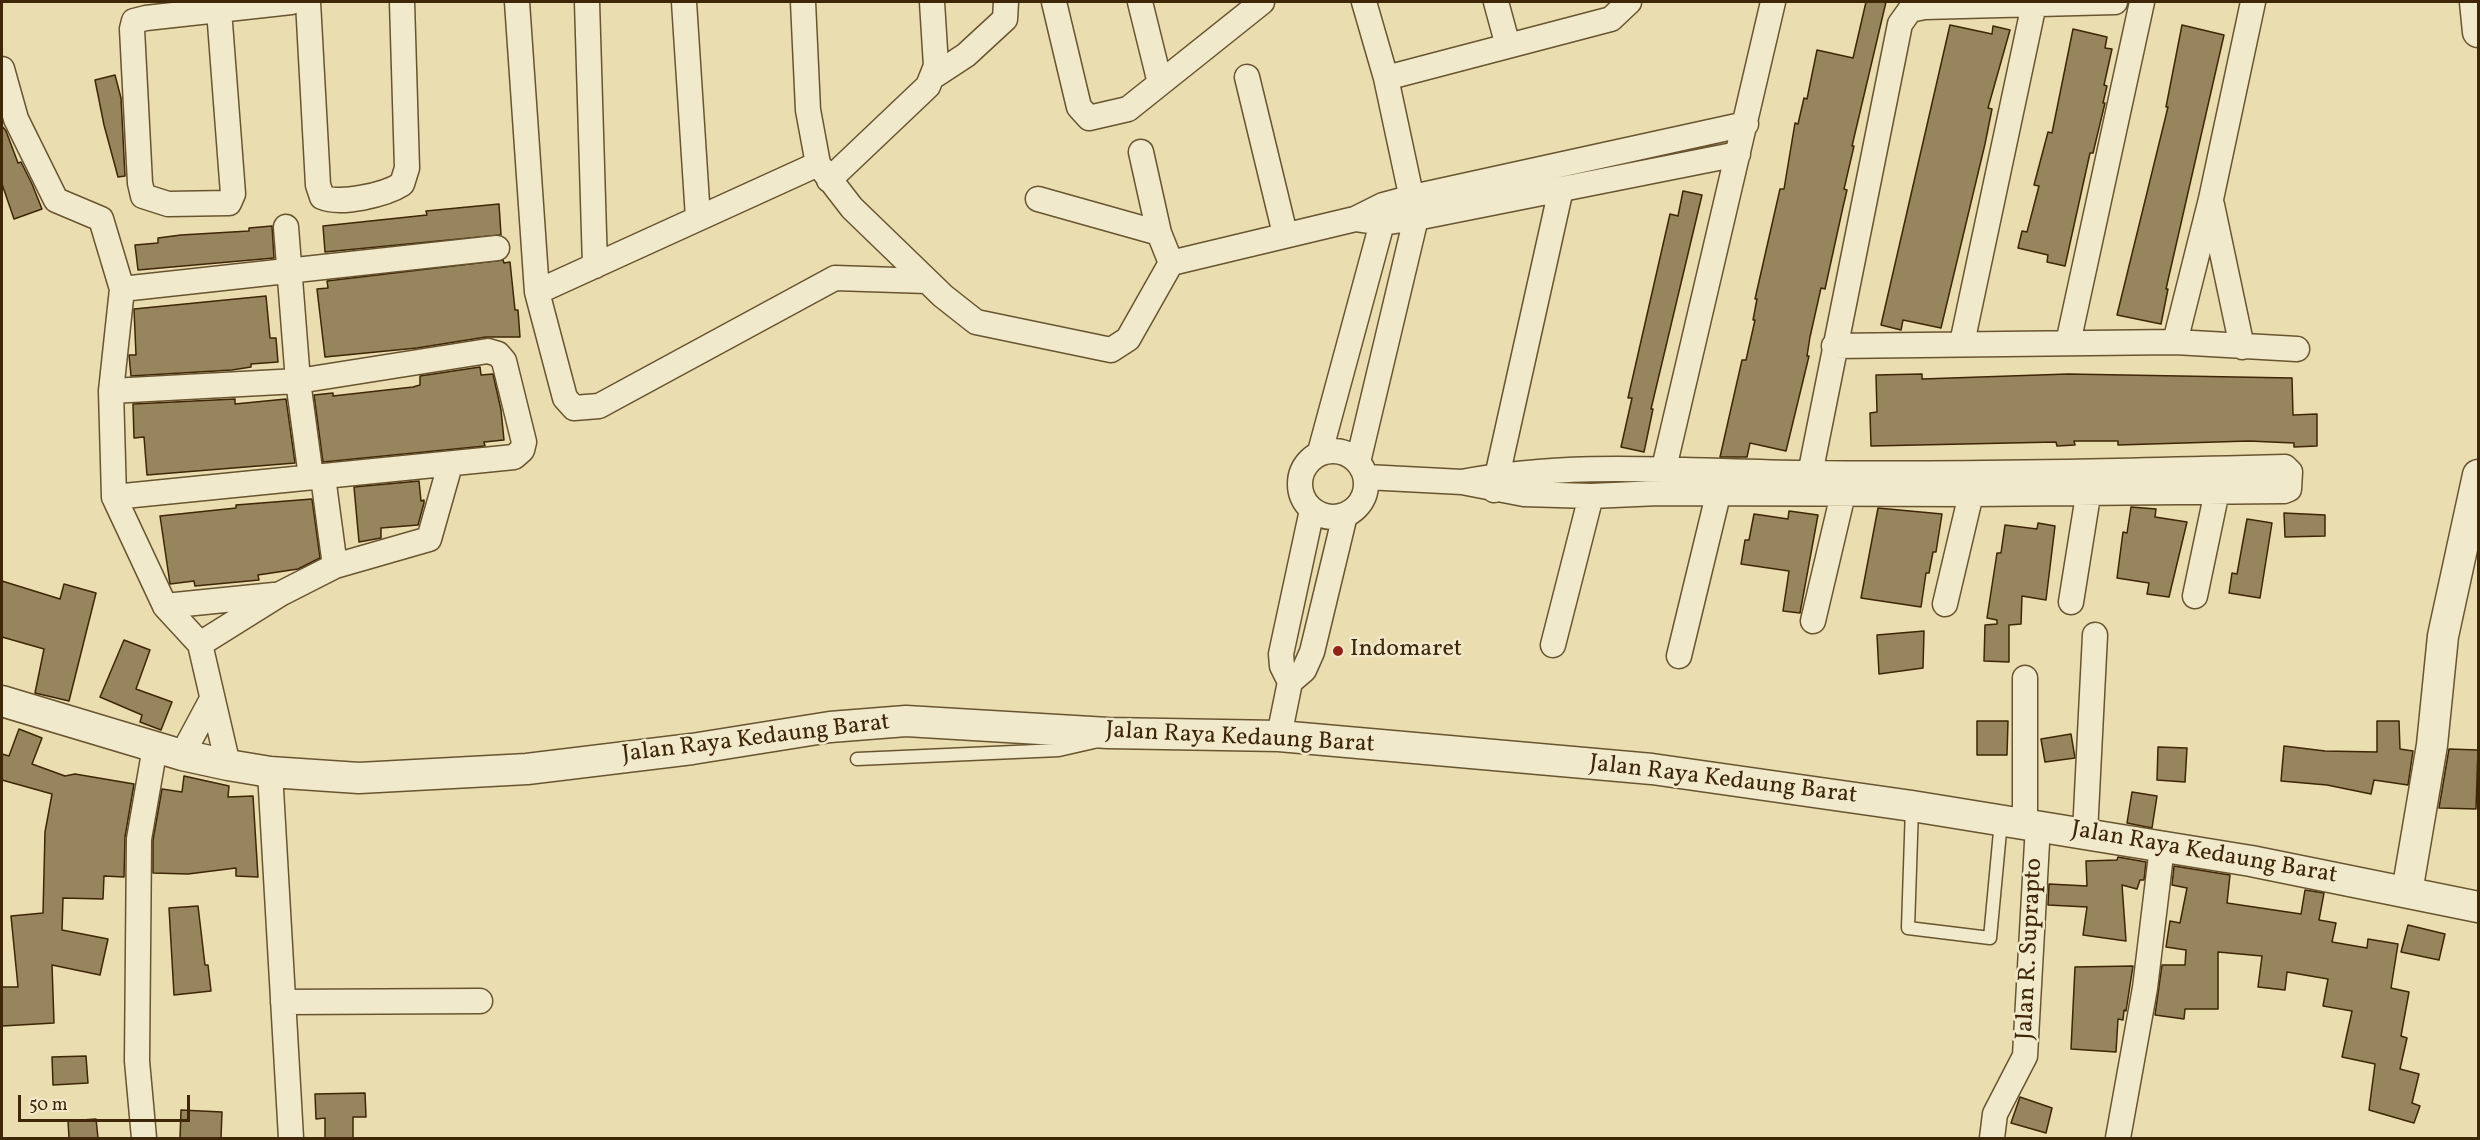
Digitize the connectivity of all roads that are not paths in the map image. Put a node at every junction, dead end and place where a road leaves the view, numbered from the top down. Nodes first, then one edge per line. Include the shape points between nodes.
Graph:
1 (291, 2) edge
2 (308, 2) edge
3 (402, 2) edge
4 (517, 2) edge
5 (587, 2) edge
6 (684, 2) edge
7 (803, 2) edge
8 (932, 2) edge
9 (1006, 2) edge
10 (1054, 2) edge
11 (1140, 2) edge
12 (1262, 2) edge
13 (1364, 2) edge
14 (1496, 2) edge
15 (1629, 2) edge
16 (1773, 2) edge
17 (2115, 2) edge
18 (2142, 2) edge
19 (2253, 2) edge
20 (2475, 2) edge
21 (2034, 4) junction
22 (1241, 9) edge
23 (219, 10) junction
24 (2478, 32) edge
25 (1508, 46) junction
26 (2, 69) edge
27 (934, 76) junction
28 (1247, 77) dead end
29 (1386, 78) junction
30 (1160, 83) junction
31 (8, 119) edge
32 (1746, 124) junction
33 (1141, 152) dead end
34 (1738, 154) junction
35 (823, 172) junction
36 (1561, 189) junction
37 (1038, 199) dead end
38 (2211, 200) junction
39 (1415, 207) junction
40 (1382, 214) junction
41 (698, 218) junction
42 (286, 227) dead end
43 (1159, 233) junction
44 (1285, 234) junction
45 (497, 248) dead end
46 (1171, 263) junction
47 (596, 266) junction
48 (1371, 266) junction
49 (1404, 270) junction
50 (287, 271) junction
51 (122, 289) junction
52 (537, 292) junction
53 (942, 294) junction
54 (2175, 342) junction
55 (1962, 343) junction
56 (2068, 343) junction
57 (1834, 346) junction
58 (2242, 347) junction
59 (2297, 349) dead end
60 (298, 381) junction
61 (111, 391) junction
62 (1320, 452) junction
63 (450, 465) junction
64 (1362, 469) junction
65 (2478, 475) edge
66 (317, 477) junction
67 (1495, 482) junction
68 (1660, 482) junction
69 (2091, 482) junction
70 (1807, 484) junction
71 (2217, 491) junction
72 (1971, 494) junction
73 (1718, 495) junction
74 (1843, 495) junction
75 (1591, 496) junction
76 (114, 497) junction
77 (1312, 510) junction
78 (1345, 515) junction
79 (335, 566) junction
80 (280, 594) junction
81 (2195, 596) dead end
82 (2071, 602) dead end
83 (1945, 604) dead end
84 (165, 606) junction
85 (1813, 621) dead end
86 (2095, 635) dead end
87 (200, 644) junction
88 (1553, 645) dead end
89 (1679, 656) dead end
90 (2025, 678) dead end
91 (1290, 682) junction
92 (212, 699) junction
93 (2, 701) edge
94 (1108, 733) junction
95 (1279, 736) junction
96 (168, 751) junction
97 (857, 759) dead end
98 (228, 765) junction
99 (270, 772) junction
100 (1912, 806) junction
101 (2021, 823) junction
102 (2085, 833) junction
103 (2162, 847) junction
104 (2407, 892) junction
105 (2478, 908) edge
106 (480, 1001) dead end
107 (283, 1002) junction
108 (144, 1138) edge
109 (291, 1138) edge
110 (1992, 1138) edge
111 (2118, 1138) edge

1 - 23 street
2 - 3 street via 318,185 322,197 333,202 392,190 402,184 407,168
4 - 52 street
5 - 47 street
6 - 41 street
7 - 35 street via 808,110
8 - 27 street
9 - 27 street via 1005,19 966,55
10 - 30 street via 1079,107 1089,118 1128,109
11 - 30 street
12 - 22 street
13 - 29 street
14 - 25 street
15 - 25 street via 1611,19
16 - 32 street
17 - 21 street
18 - 56 street
19 - 38 street
20 - 24 street
21 - 55 street
21 - 57 street via 1924,7 1910,10 1900,24
22 - 30 street
23 - 23 street via 134,21 143,196 168,204 229,203 232,194
25 - 29 street
26 - 31 street
27 - 35 street via 924,92
28 - 44 street
29 - 39 street
31 - 51 street via 56,200 101,219
32 - 34 street
32 - 39 street
33 - 43 street
34 - 36 street
34 - 68 street
35 - 41 street
35 - 53 street via 852,208
36 - 39 street
36 - 67 street
37 - 43 street
38 - 54 street
38 - 58 street
39 - 40 street
39 - 49 street
40 - 44 street
40 - 48 street
41 - 47 street
42 - 50 street
43 - 46 street
44 - 46 street
45 - 50 street
46 - 53 street via 1128,339 1111,350 976,322
47 - 52 street
48 - 49 street
48 - 62 street
49 - 64 street
50 - 51 street
50 - 60 street
51 - 61 street
52 - 53 street via 565,398 574,408 599,406 835,278
54 - 56 street
54 - 58 street
55 - 56 street
55 - 57 street
57 - 70 street
58 - 59 street
60 - 61 street
60 - 63 street via 488,351 498,354 504,361 524,442 522,450 514,457
60 - 66 street
61 - 76 street
62 - 64 street via 1347,453
62 - 77 street via 1310,459 1299,479 1304,502
63 - 66 street
63 - 79 street via 429,539
64 - 67 street via 1462,482
64 - 78 street via 1362,500
65 - 104 street via 2443,636 2432,745
66 - 76 street
66 - 79 street
67 - 68 street via 1577,471
67 - 75 street
68 - 70 street
68 - 73 street
68 - 75 street
69 - 70 street
69 - 71 street
69 - 71 street via 2285,467 2290,470 2288,490
69 - 72 street
69 - 82 street
70 - 73 street
70 - 74 street
71 - 81 street
72 - 74 street
72 - 83 street
73 - 89 street
74 - 85 street
75 - 88 street
76 - 84 street
77 - 78 street via 1322,516
77 - 91 street via 1281,654
78 - 91 street via 1312,652 1304,670
79 - 80 street
80 - 84 street
80 - 87 street
84 - 87 street
86 - 102 street
87 - 92 street
90 - 101 street, Jalan R. Suprapto
91 - 95 street
92 - 96 street
92 - 98 street
93 - 96 street, Jalan Raya Kedaung Barat
94 - 95 street, Jalan Raya Kedaung Barat
94 - 97 lane via 1091,744 1059,750
94 - 99 street, Jalan Raya Kedaung Barat via 906,721 830,727 527,769 359,778
95 - 100 street, Jalan Raya Kedaung Barat via 1652,769
96 - 98 street, Jalan Raya Kedaung Barat
96 - 108 street via 139,839 137,1061
98 - 99 street, Jalan Raya Kedaung Barat
99 - 107 street
100 - 101 street, Jalan Raya Kedaung Barat
100 - 101 lane via 1908,928 1990,938
101 - 102 street, Jalan Raya Kedaung Barat
101 - 110 street, Jalan R. Suprapto via 2025,1056 1995,1114
102 - 103 street, Jalan Raya Kedaung Barat
103 - 104 street, Jalan Raya Kedaung Barat
103 - 111 street via 2145,988
104 - 105 street, Jalan Raya Kedaung Barat
106 - 107 street
107 - 109 street

